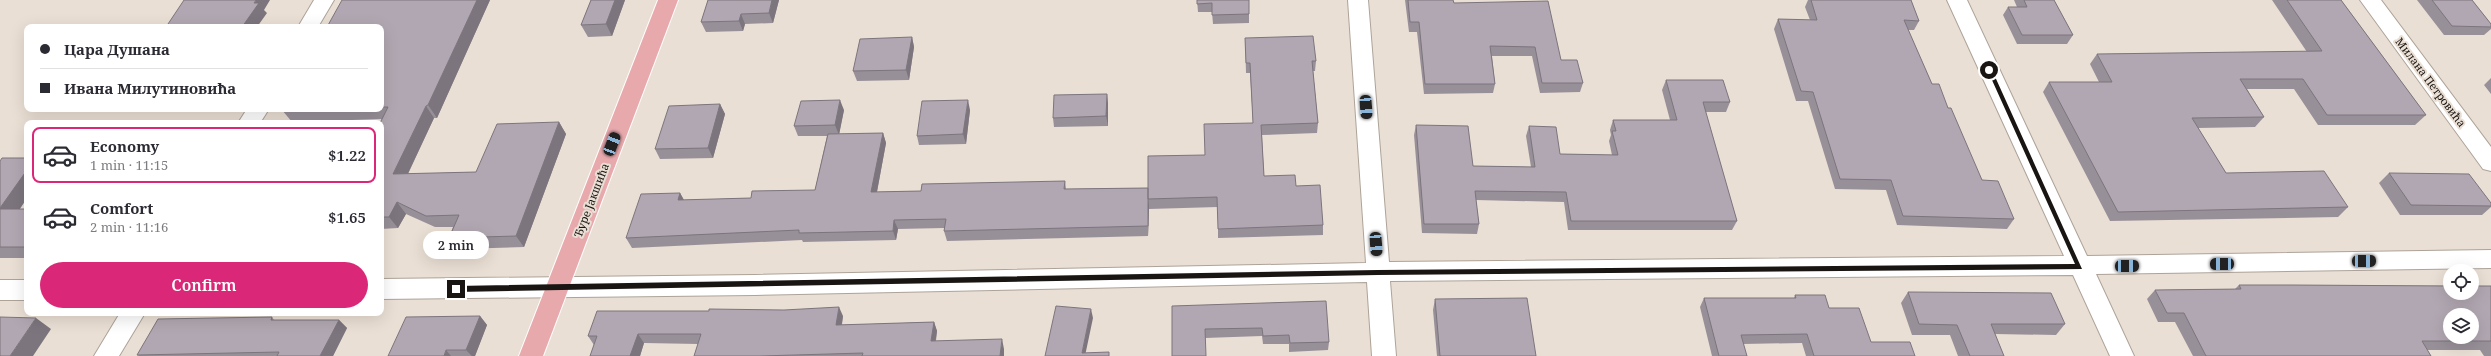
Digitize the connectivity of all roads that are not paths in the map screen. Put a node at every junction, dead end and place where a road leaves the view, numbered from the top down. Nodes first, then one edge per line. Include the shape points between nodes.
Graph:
1 (324, 0) edge
2 (668, 0) edge
3 (1358, 0) edge
4 (1957, 0) edge
5 (2370, 0) edge
6 (310, 24) edge
7 (2491, 164) edge
8 (2491, 259) edge
9 (2079, 267) junction
10 (1378, 272) junction
11 (384, 289) edge
12 (557, 289) junction
13 (0, 290) edge
14 (24, 290) edge
15 (131, 316) edge
16 (106, 356) edge
17 (531, 356) edge
18 (1384, 356) edge
19 (2122, 356) edge

1 - 6 street
2 - 12 main road, Ђуре Јакшића
3 - 10 street
4 - 9 street
5 - 7 street, Милана Петровића
8 - 9 street
9 - 10 street
9 - 19 street
10 - 12 street
10 - 18 street
11 - 12 street
12 - 17 main road, Ђуре Јакшића
13 - 14 street
15 - 16 street

